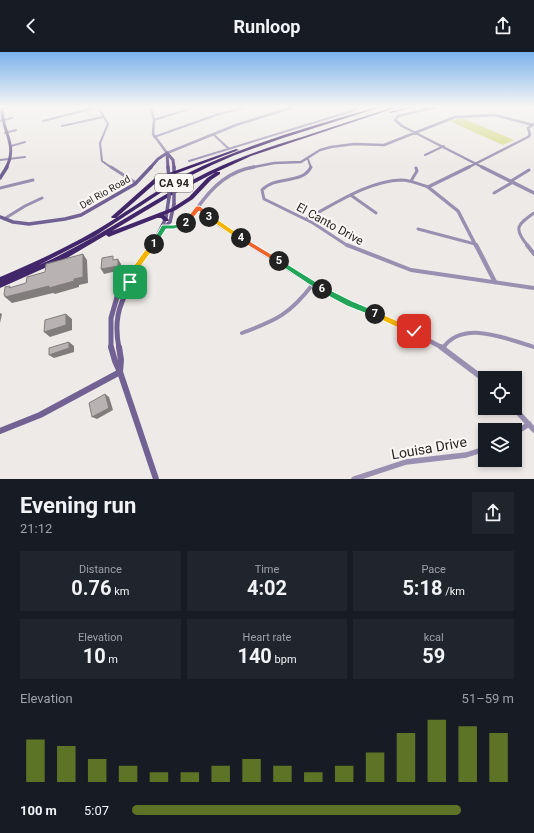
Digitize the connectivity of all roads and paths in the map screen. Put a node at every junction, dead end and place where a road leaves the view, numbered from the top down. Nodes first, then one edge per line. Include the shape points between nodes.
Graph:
1 (2, 127) edge
2 (107, 127) edge
3 (154, 127) edge
4 (182, 127) edge
5 (231, 127) edge
6 (301, 127) edge
7 (316, 127) edge
8 (334, 127) edge
9 (337, 127) edge
10 (405, 127) edge
11 (430, 127) edge
12 (530, 127) edge
13 (16, 130) dead end
14 (325, 130) junction
15 (4, 133) junction
16 (416, 133) junction
17 (213, 134) junction
18 (154, 137) junction
19 (282, 138) junction
20 (25, 142) dead end
21 (11, 146) junction
22 (444, 146) junction
23 (229, 149) junction
24 (167, 153) junction
25 (425, 155) dead end
26 (25, 157) dead end
27 (245, 157) junction
28 (308, 159) junction
29 (0, 160) edge
30 (10, 160) junction
31 (189, 161) dead end
32 (476, 163) junction
33 (174, 166) junction
34 (185, 168) junction
35 (416, 168) dead end
36 (529, 170) dead end
37 (171, 174) junction
38 (0, 178) edge
39 (33, 180) dead end
40 (411, 181) junction
41 (512, 181) junction
42 (136, 183) junction
43 (428, 187) junction
44 (0, 188) edge
45 (534, 192) edge
46 (494, 193) dead end
47 (352, 196) junction
48 (42, 198) dead end
49 (198, 207) junction
50 (171, 208) junction
51 (376, 213) dead end
52 (534, 213) edge
53 (157, 216) junction
54 (2, 218) edge
55 (306, 219) junction
56 (166, 220) junction
57 (164, 227) junction
58 (418, 229) dead end
59 (91, 242) junction
60 (475, 244) junction
61 (75, 245) junction
62 (532, 250) edge
63 (534, 254) edge
64 (134, 270) junction
65 (0, 280) edge
66 (124, 282) junction
67 (495, 282) junction
68 (313, 284) junction
69 (0, 285) edge
70 (534, 288) edge
71 (122, 301) junction
72 (113, 309) junction
73 (118, 333) junction
74 (242, 333) dead end
75 (534, 346) edge
76 (443, 348) junction
77 (120, 372) junction
78 (478, 375) edge
79 (521, 415) edge
80 (529, 424) junction
81 (522, 428) edge
82 (534, 430) edge
83 (0, 432) edge
84 (478, 452) edge
85 (156, 479) edge
86 (354, 479) edge

1 - 15 main road
2 - 42 street via 100,143 102,161
3 - 18 street
4 - 18 street
5 - 17 street, Del Rio Road
6 - 23 street
7 - 19 highway, CA 94
8 - 14 highway, CA 94
9 - 14 highway
10 - 16 street
11 - 16 street
12 - 32 street via 529,136
13 - 15 street
14 - 27 highway, CA 94
15 - 21 main road
16 - 22 street
16 - 28 street via 384,145 354,144 326,147
17 - 23 street
17 - 24 street, Del Rio Road
18 - 24 street
19 - 34 highway via 232,151
19 - 61 highway, CA 94 via 233,155 183,178
20 - 21 street
21 - 30 main road
22 - 25 street
22 - 32 street
23 - 31 street
24 - 33 main road via 172,157
24 - 37 main road
24 - 42 main road, Del Rio Road
26 - 30 street
27 - 50 highway via 208,179 191,198
27 - 59 highway, CA 94 via 170,194
28 - 49 street via 296,163 256,166 235,172 214,186
28 - 55 street, El Canto Drive via 311,166 307,174 271,182 261,193 267,201
29 - 30 street
30 - 38 main road
32 - 41 street
32 - 43 street
33 - 34 highway
33 - 37 main road
34 - 37 highway
35 - 40 street via 417,171
36 - 41 street
37 - 50 main road, bridge
37 - 50 main road, bridge via 174,177
37 - 61 highway via 152,183 119,214
39 - 44 street
40 - 43 street
40 - 47 street via 399,180
41 - 45 street
41 - 46 street
42 - 54 main road, Del Rio Road via 88,212 73,217 33,224 17,223
43 - 60 street via 458,212
47 - 51 street
47 - 55 street
48 - 54 street
49 - 57 street via 190,220 184,224
49 - 68 street via 228,230
50 - 53 highway
50 - 56 main road
50 - 57 main road via 170,222
52 - 62 street via 520,223 518,228 520,237
53 - 56 highway via 162,216
53 - 59 highway
55 - 67 street, El Canto Drive via 348,246 400,267
56 - 57 main road
57 - 64 main road
58 - 60 street
59 - 69 highway, CA 94
60 - 67 street
61 - 65 highway, CA 94
62 - 63 street
64 - 66 main road
64 - 71 main road
66 - 71 main road via 126,284 120,298
66 - 72 main road
67 - 70 street, El Canto Drive
68 - 74 street via 288,313
68 - 76 street via 350,304 405,327
71 - 73 main road
72 - 73 main road via 116,314 115,330
72 - 77 main road via 111,350
73 - 77 main road via 123,361
75 - 76 street via 468,332 452,337
76 - 78 street
77 - 83 main road via 40,415
77 - 85 main road
79 - 80 street
80 - 81 street
80 - 82 street
84 - 86 street, Louisa Drive via 406,462

